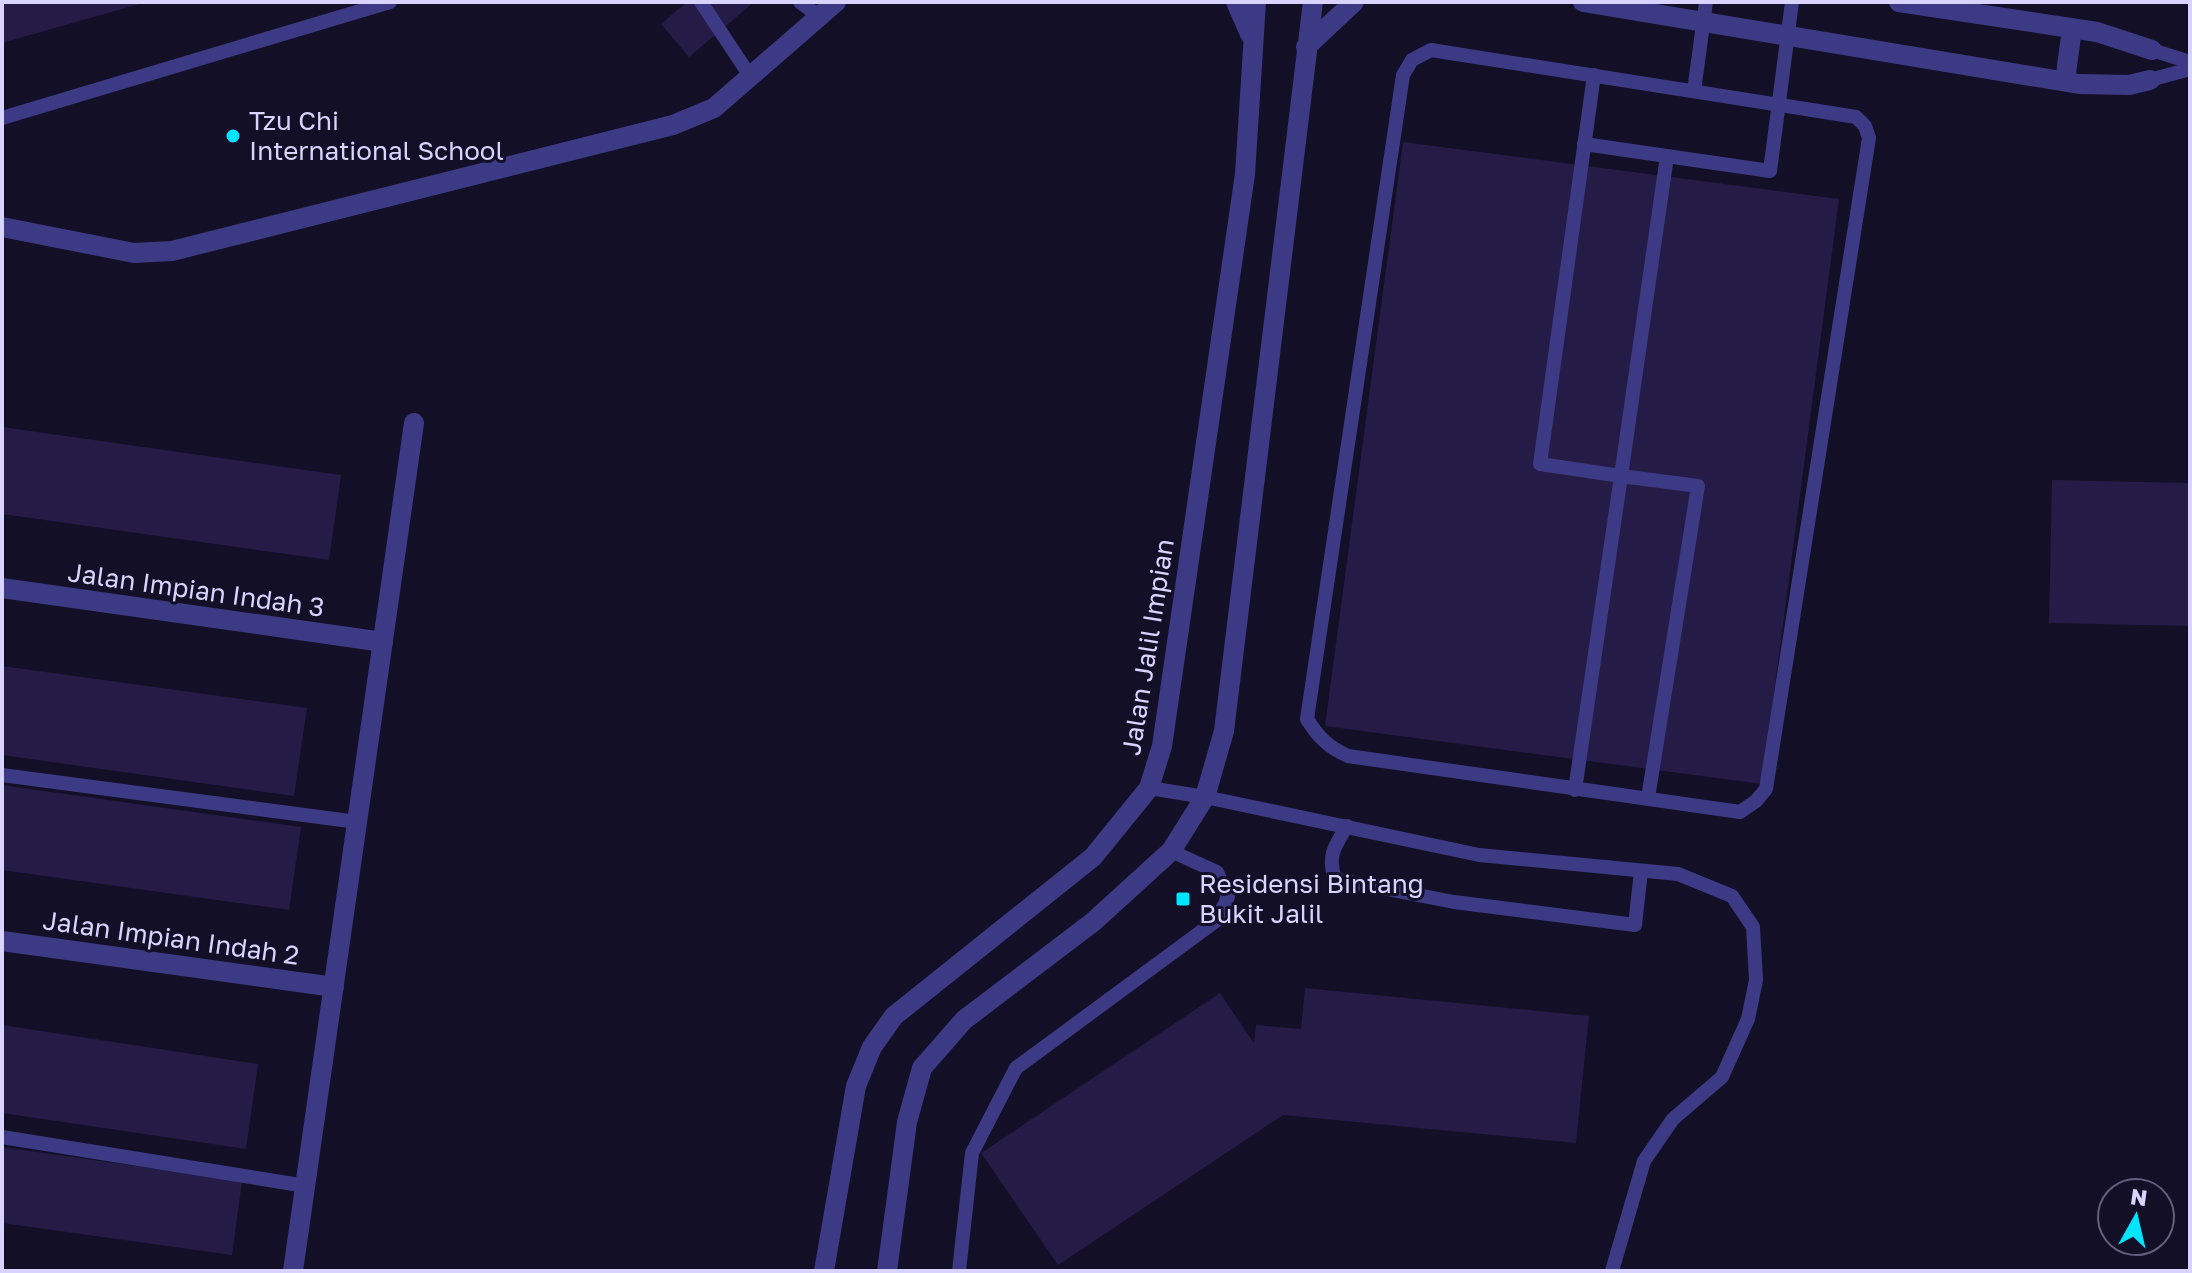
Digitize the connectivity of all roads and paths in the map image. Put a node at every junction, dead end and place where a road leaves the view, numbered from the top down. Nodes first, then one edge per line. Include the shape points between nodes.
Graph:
1 (390, 2) edge
2 (701, 2) edge
3 (800, 2) edge
4 (836, 2) edge
5 (1236, 2) edge
6 (1256, 2) edge
7 (1313, 2) edge
8 (1354, 2) edge
9 (1583, 2) edge
10 (1792, 2) edge
11 (1899, 2) edge
12 (1705, 12) edge
13 (819, 16) junction
14 (2072, 29) junction
15 (1787, 35) junction
16 (1253, 41) junction
17 (1306, 47) junction
18 (2152, 50) joint
19 (2190, 62) edge
20 (2190, 69) edge
21 (1594, 75) junction
22 (750, 76) junction
23 (2150, 80) joint
24 (2065, 81) junction
25 (1694, 91) junction
26 (1778, 104) junction
27 (2, 118) edge
28 (1584, 144) junction
29 (1667, 156) junction
30 (2, 227) edge
31 (414, 423) dead end
32 (1621, 476) junction
33 (2, 588) edge
34 (383, 642) junction
35 (2, 775) edge
36 (1149, 788) junction
37 (1575, 790) junction
38 (1205, 797) junction
39 (1648, 798) junction
40 (357, 822) junction
41 (1347, 826) junction
42 (1171, 851) junction
43 (1641, 871) junction
44 (2, 941) edge
45 (334, 987) junction
46 (2, 1137) edge
47 (306, 1186) junction
48 (293, 1271) edge
49 (824, 1271) edge
50 (887, 1271) edge
51 (959, 1271) edge
52 (1612, 1271) edge

1 - 27 lane
2 - 22 lane
3 - 13 lane
4 - 13 street
5 - 16 street
6 - 16 street, Jalan Jalil Impian
7 - 17 street
8 - 17 street
9 - 12 street
10 - 15 lane
11 - 14 street
12 - 15 street
12 - 25 lane
13 - 22 street
14 - 18 street
14 - 24 street
15 - 24 street
15 - 26 lane
16 - 36 street, Jalan Jalil Impian via 1245,174 1162,746
17 - 38 street via 1224,731
18 - 19 lane
20 - 23 lane
21 - 25 lane
21 - 28 lane
21 - 37 lane via 1431,50 1412,60 1403,75 1307,719 1318,737 1348,756
22 - 30 street via 714,108 673,125 172,251 134,253
23 - 24 street via 2129,85
25 - 26 lane
26 - 29 lane via 1770,171
26 - 39 lane via 1856,117 1869,138 1766,789 1740,812
28 - 29 lane
28 - 32 lane via 1540,464
29 - 32 lane
31 - 34 street
32 - 37 lane
32 - 39 lane via 1698,486
33 - 34 street, Jalan Impian Indah 3
34 - 40 street
35 - 40 lane
36 - 38 lane
36 - 49 street, Jalan Jalil Impian via 1093,857 894,1016 872,1047 856,1086
37 - 39 lane
38 - 41 lane
38 - 42 street
40 - 45 street
41 - 43 lane via 1479,855
41 - 43 lane via 1333,848 1330,865 1335,879 1454,902 1635,925
42 - 50 street via 1093,922 964,1020 922,1068 907,1122
42 - 51 lane via 1217,872 1228,897 1217,920 1016,1068 972,1153
43 - 52 lane via 1678,874 1732,896 1753,927 1756,980 1748,1019 1722,1077 1673,1119 1644,1161
44 - 45 street, Jalan Impian Indah 2
45 - 47 street
46 - 47 lane
47 - 48 street

